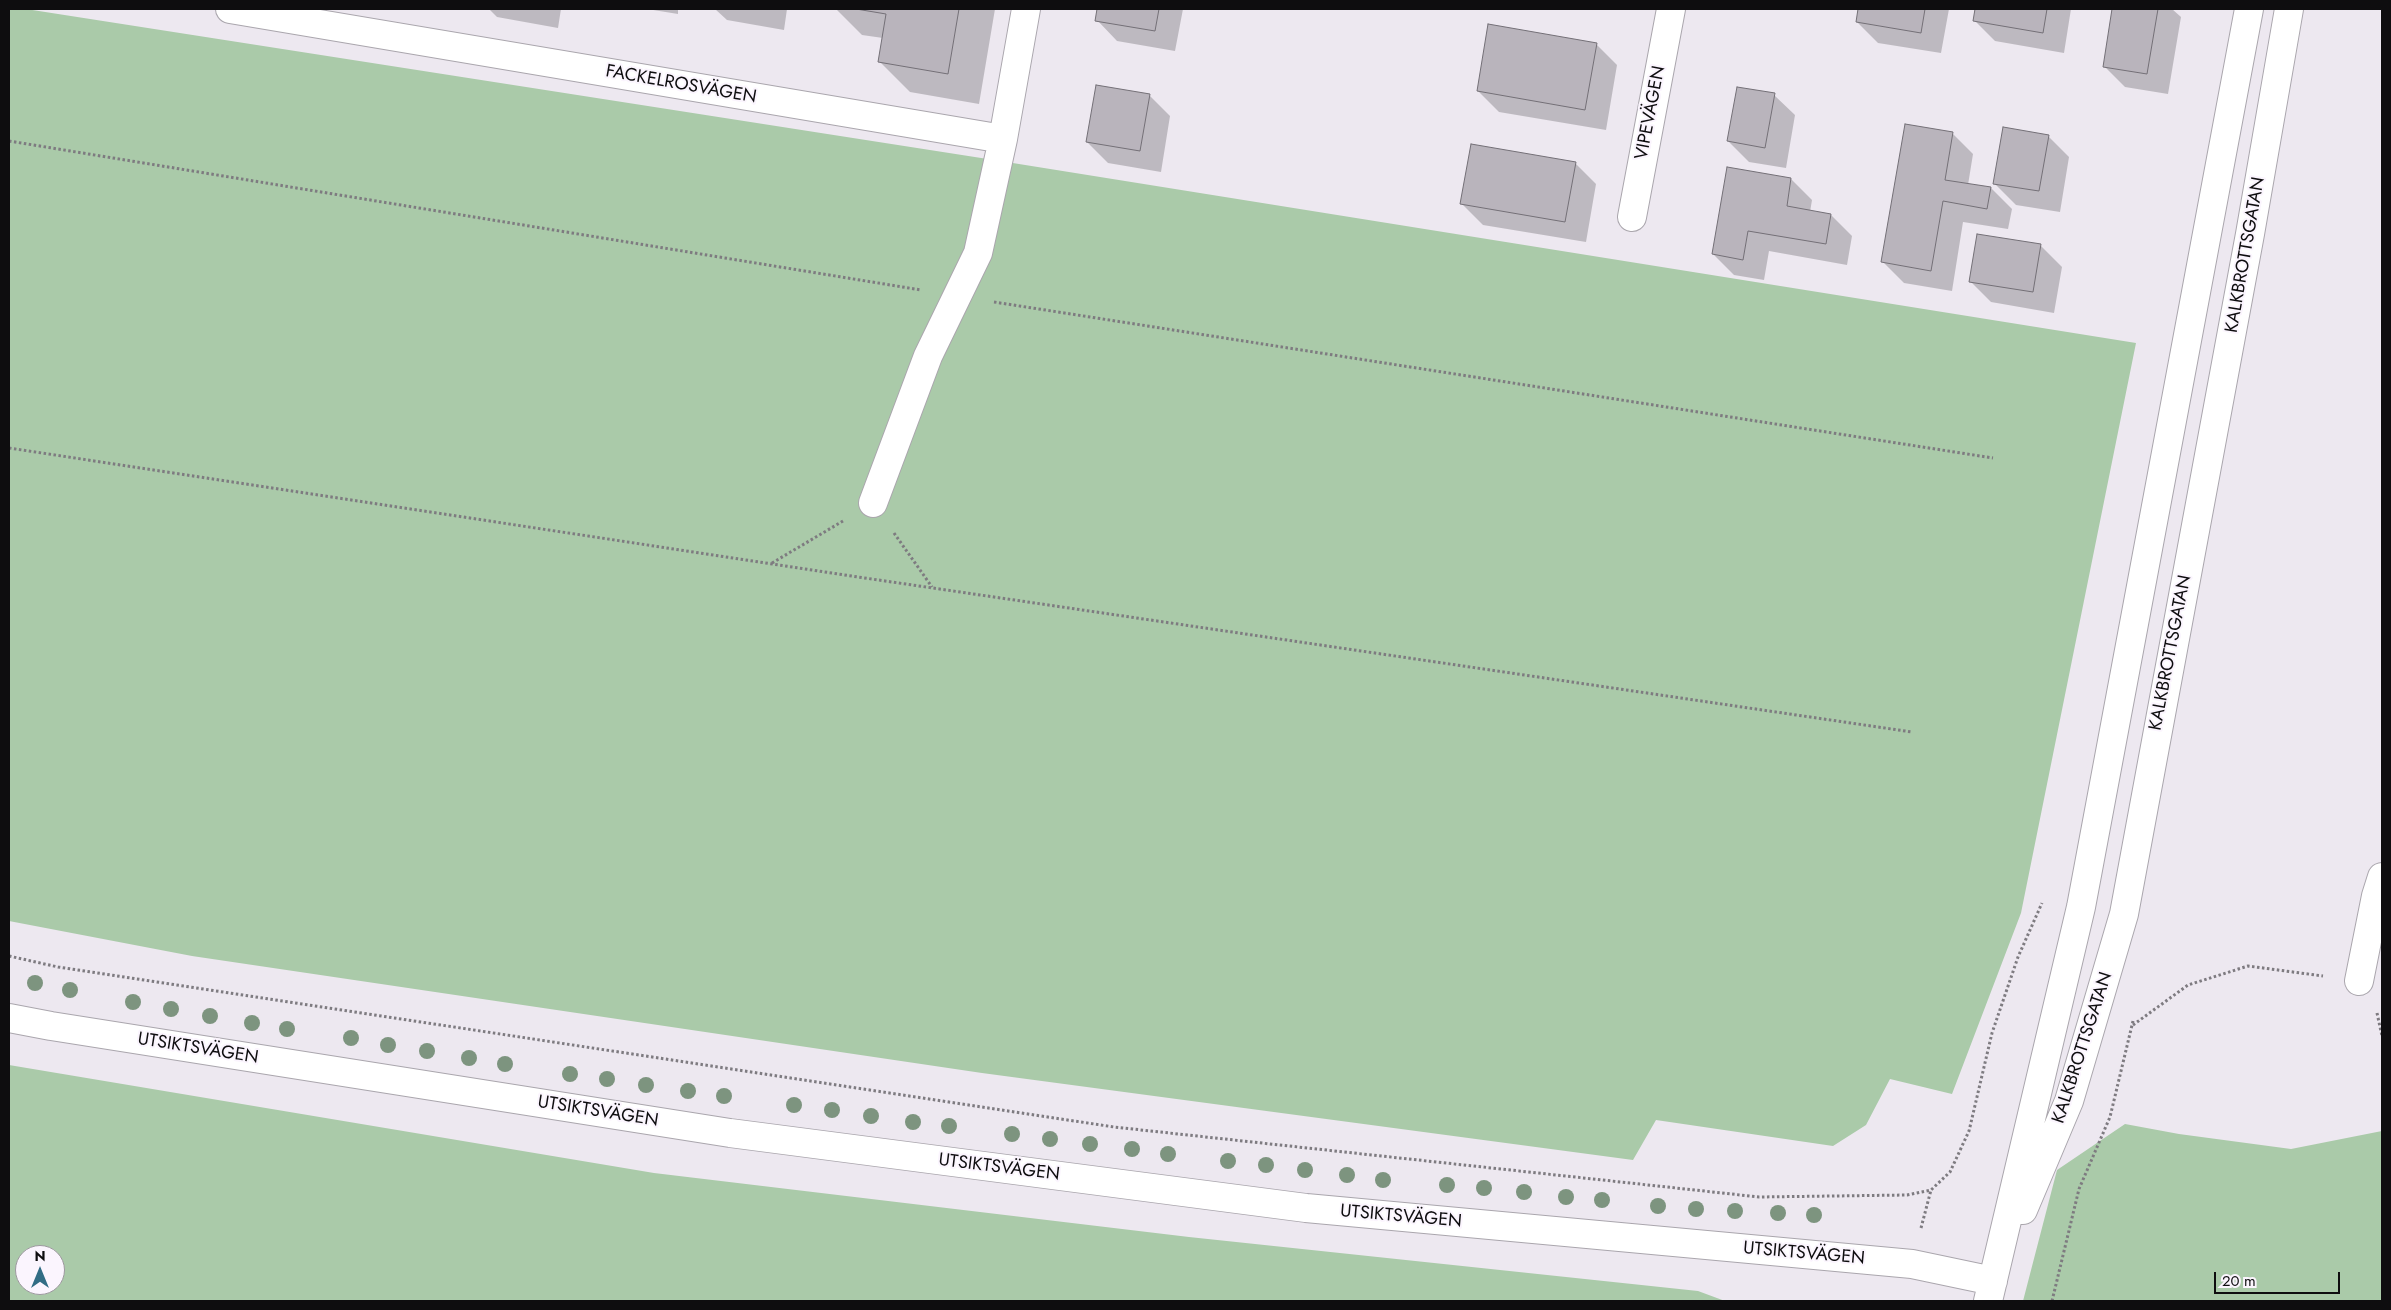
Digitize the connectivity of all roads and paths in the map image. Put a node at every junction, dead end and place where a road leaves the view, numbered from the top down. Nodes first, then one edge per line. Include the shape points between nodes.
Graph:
1 (230, 9) edge
2 (1026, 9) edge
3 (1671, 9) edge
4 (2249, 9) edge
5 (2289, 9) edge
6 (1003, 139) junction
7 (9, 141) edge
8 (1632, 217) dead end
9 (957, 296) junction
10 (9, 448) edge
11 (1994, 458) dead end
12 (873, 503) dead end
13 (1912, 732) dead end
14 (2382, 877) edge
15 (9, 956) edge
16 (2359, 980) joint
17 (9, 1018) edge
18 (2132, 1025) dead end
19 (1931, 1190) dead end
20 (1991, 1291) edge

1 - 6 street, FACKELROSVÄGEN
2 - 6 street
3 - 8 street, VIPEVÄGEN
4 - 20 street, KALKBROTTSGATAN via 2081,907
5 - 20 street, KALKBROTTSGATAN via 2124,914 2069,1100
6 - 9 street via 978,253
7 - 9 path
9 - 11 path
9 - 12 street via 928,356
10 - 13 path
14 - 16 street
15 - 19 path via 58,967 1114,1127 1759,1196 1907,1195
16 - 18 path via 2248,966 2188,986
17 - 20 street, UTSIKTSVÄGEN via 730,1133 1306,1208 1912,1264

